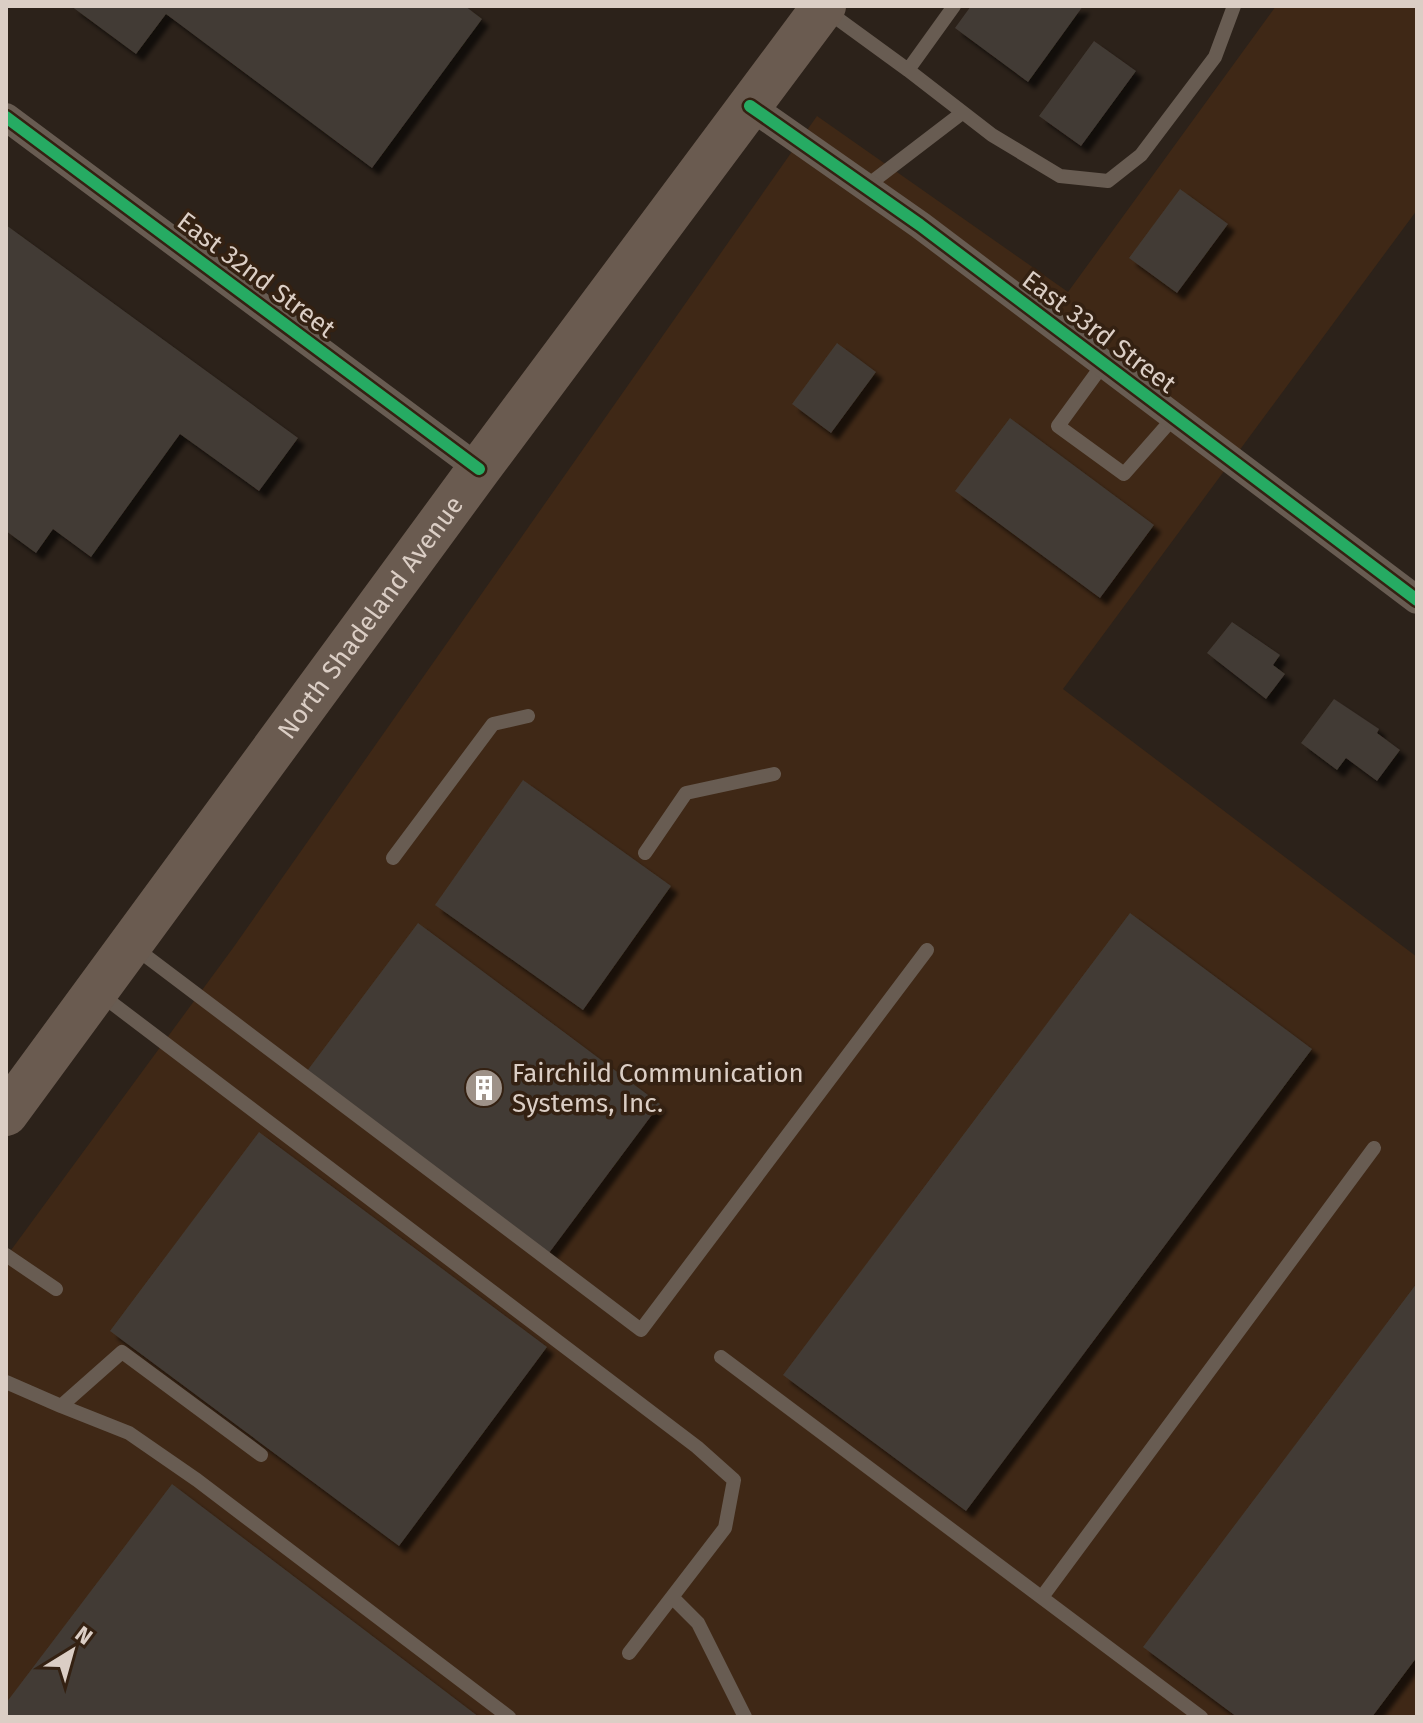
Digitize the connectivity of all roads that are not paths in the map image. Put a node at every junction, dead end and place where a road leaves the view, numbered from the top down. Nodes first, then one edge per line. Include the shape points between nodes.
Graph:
1 (954, 6) edge
2 (1234, 6) edge
3 (823, 7) edge
4 (908, 70) junction
5 (750, 106) junction
6 (962, 113) junction
7 (6, 117) edge
8 (864, 188) junction
9 (1104, 363) junction
10 (1175, 416) junction
11 (479, 469) junction
12 (1417, 600) edge
13 (528, 716) dead end
14 (774, 774) dead end
15 (645, 853) dead end
16 (393, 858) dead end
17 (130, 944) junction
18 (927, 950) dead end
19 (96, 991) junction
20 (6, 1114) edge
21 (1374, 1148) dead end
22 (6, 1255) edge
23 (56, 1289) dead end
24 (721, 1357) dead end
25 (6, 1382) edge
26 (61, 1406) junction
27 (261, 1455) dead end
28 (672, 1597) junction
29 (1042, 1597) junction
30 (629, 1653) dead end
31 (509, 1717) edge
32 (745, 1717) edge
33 (1201, 1717) edge

1 - 4 lane
2 - 6 lane via 1215,57 1141,155 1108,181 1060,176
3 - 4 lane
3 - 5 main road, North Shadeland Avenue
4 - 6 lane
5 - 8 street, East 33rd Street
5 - 11 main road, North Shadeland Avenue
6 - 8 lane
7 - 11 street, East 32nd Street
8 - 9 street, East 33rd Street
9 - 10 street, East 33rd Street
9 - 10 lane via 1058,426 1124,474
10 - 12 street, East 33rd Street
11 - 17 main road, North Shadeland Avenue
13 - 16 lane via 493,724
14 - 15 lane via 686,793
17 - 18 lane via 641,1330
17 - 19 main road, North Shadeland Avenue
19 - 20 main road, North Shadeland Avenue
19 - 28 lane via 734,1480 725,1528
21 - 29 lane
22 - 23 lane
24 - 29 lane
25 - 26 lane
26 - 27 lane via 122,1352
26 - 31 lane via 129,1433 197,1480
28 - 30 lane
28 - 32 lane via 698,1623
29 - 33 lane

